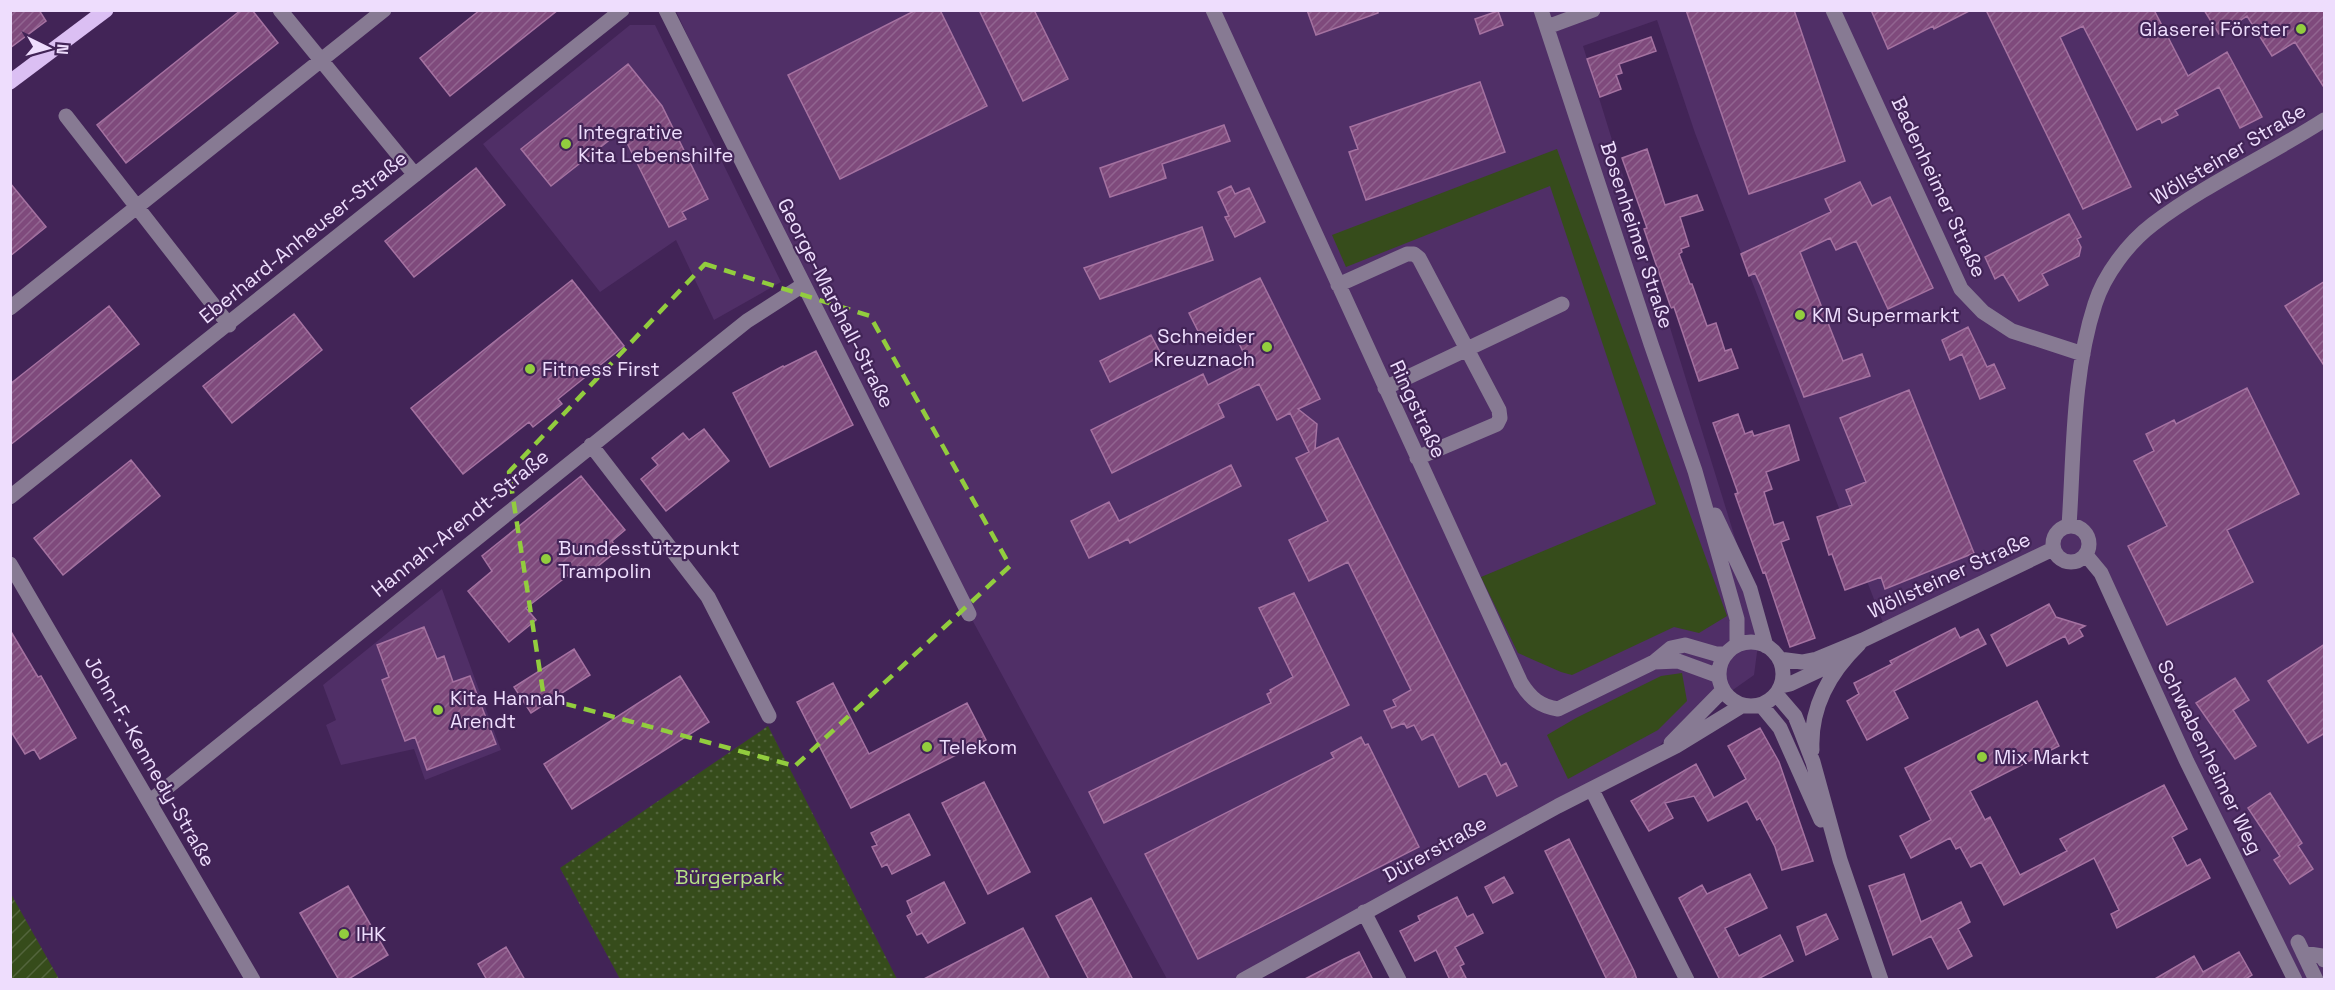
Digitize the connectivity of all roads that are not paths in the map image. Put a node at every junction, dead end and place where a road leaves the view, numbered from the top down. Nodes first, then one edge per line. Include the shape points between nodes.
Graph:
1 (106, 10) edge
2 (280, 10) edge
3 (384, 10) edge
4 (622, 10) edge
5 (666, 10) edge
6 (1213, 10) edge
7 (1541, 10) edge
8 (1593, 10) edge
9 (1833, 10) edge
10 (1547, 27) junction
11 (321, 61) junction
12 (10, 85) edge
13 (66, 116) dead end
14 (2325, 120) edge
15 (415, 175) junction
16 (136, 207) junction
17 (804, 285) junction
18 (1338, 285) junction
19 (1562, 304) dead end
20 (10, 308) edge
21 (229, 325) junction
22 (1468, 349) junction
23 (2083, 354) junction
24 (1385, 388) junction
25 (591, 445) junction
26 (1417, 458) junction
27 (1695, 471) junction
28 (10, 497) edge
29 (2069, 526) junction
30 (2053, 549) junction
31 (2086, 555) junction
32 (10, 564) edge
33 (969, 614) dead end
34 (1863, 640) junction
35 (1766, 646) junction
36 (1732, 650) junction
37 (1779, 659) junction
38 (1843, 659) junction
39 (1654, 662) junction
40 (1721, 683) junction
41 (1778, 690) junction
42 (1743, 705) junction
43 (1761, 705) junction
44 (769, 716) dead end
45 (1650, 759) junction
46 (1813, 762) junction
47 (1592, 790) junction
48 (149, 802) junction
49 (1840, 860) junction
50 (1364, 912) junction
51 (2325, 960) edge
52 (253, 980) edge
53 (1243, 980) edge
54 (1399, 980) edge
55 (1688, 980) edge
56 (1881, 980) edge
57 (2295, 980) edge
58 (2316, 980) edge

1 - 12 main road
2 - 11 street
3 - 11 street
4 - 15 street, Eberhard-Anheuser-Straße
5 - 17 street, George-Marshall-Straße
6 - 18 street, Ringstraße
7 - 10 street, Bosenheimer Straße
8 - 10 street
9 - 23 street, Badenheimer Straße via 1961,289 1983,312 2012,331
10 - 27 street, Bosenheimer Straße
11 - 15 street
11 - 16 street
13 - 16 street
14 - 23 street, Wöllsteiner Straße via 2151,225 2117,261 2095,302
15 - 21 street, Eberhard-Anheuser-Straße
16 - 20 street
16 - 21 street
17 - 25 street, Hannah-Arendt-Straße via 747,321
17 - 33 street, George-Marshall-Straße
18 - 22 street via 1414,254
18 - 24 street, Ringstraße
19 - 22 street
21 - 28 street, Eberhard-Anheuser-Straße
22 - 24 street
22 - 26 street via 1500,418 1497,424
23 - 29 street, Wöllsteiner Straße
24 - 26 street, Ringstraße
25 - 44 street via 708,597
25 - 48 street, Hannah-Arendt-Straße
26 - 39 street, Ringstraße via 1530,697 1544,707 1558,709
27 - 35 street, Bosenheimer Straße via 1749,589
27 - 36 street, Bosenheimer Straße via 1737,619
29 - 30 street via 2055,534
29 - 31 street via 2085,533 2089,544
30 - 31 street via 2060,560 2068,563
30 - 34 street, Wöllsteiner Straße
31 - 57 street, Schwabenheimer Weg via 2101,573 2187,762
32 - 48 street, John-F.-Kennedy-Straße
34 - 37 street, Wöllsteiner Straße via 1817,659
34 - 38 street, Wöllsteiner Straße
35 - 36 street via 1756,643
35 - 37 street
36 - 39 street, Ringstraße via 1716,654 1685,645 1671,648
36 - 40 street via 1722,661
37 - 41 street via 1783,677
38 - 41 street, Wöllsteiner Straße
38 - 46 street, Wöllsteiner Straße via 1826,684 1815,715
39 - 40 street, Ringstraße via 1678,661
40 - 42 street via 1728,697
40 - 45 street, Dürerstraße via 1674,741
41 - 43 street
41 - 46 street via 1795,716
42 - 43 street
42 - 45 street, Dürerstraße
43 - 49 street via 1780,728
45 - 47 street, Dürerstraße
46 - 49 street
47 - 50 street, Dürerstraße
47 - 55 street
48 - 52 street, John-F.-Kennedy-Straße
49 - 56 street
50 - 53 street, Dürerstraße
50 - 54 street
51 - 58 street via 2301,947

